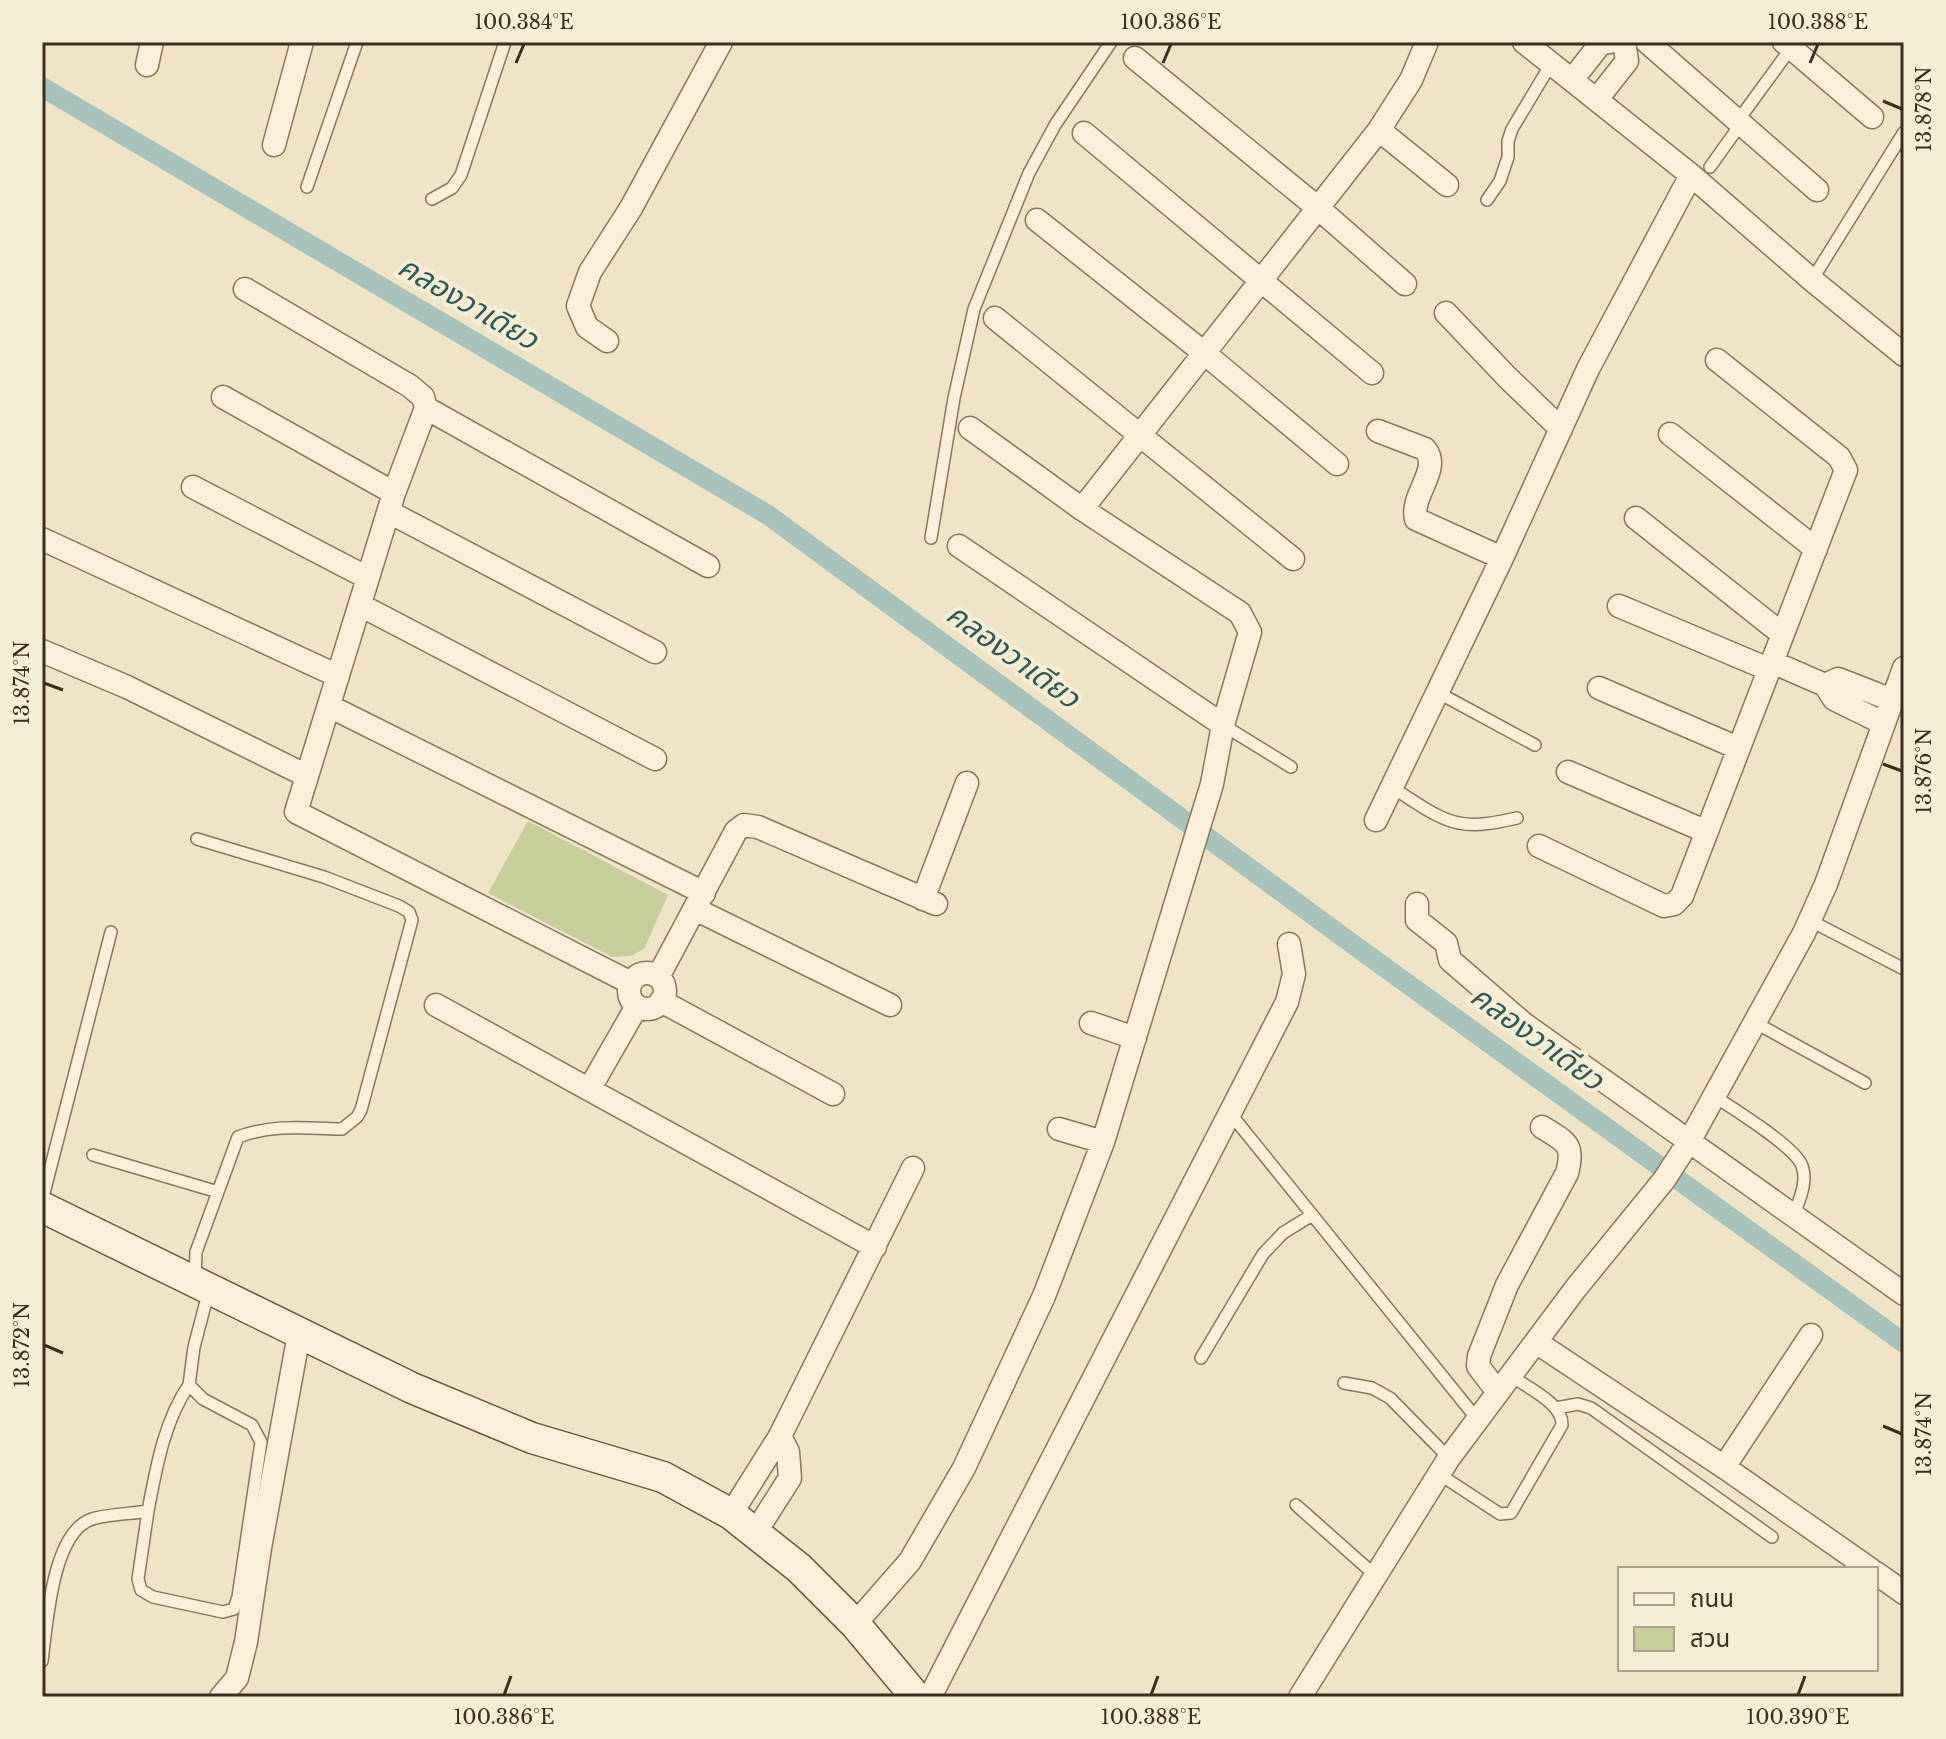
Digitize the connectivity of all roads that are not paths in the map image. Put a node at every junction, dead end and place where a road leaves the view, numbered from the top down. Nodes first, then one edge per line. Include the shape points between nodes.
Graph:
1 (152, 42) edge
2 (302, 42) edge
3 (357, 42) edge
4 (505, 42) edge
5 (721, 42) edge
6 (1111, 42) edge
7 (1427, 42) edge
8 (1524, 42) edge
9 (1610, 42) edge
10 (1624, 42) edge
11 (1647, 42) edge
12 (1788, 44) edge
13 (1135, 58) dead end
14 (1551, 64) junction
15 (147, 65) dead end
16 (1572, 80) junction
17 (1597, 99) junction
18 (1872, 117) dead end
19 (1738, 124) junction
20 (1379, 130) junction
21 (1904, 132) edge
22 (1084, 133) dead end
23 (274, 145) dead end
24 (1700, 171) junction
25 (1447, 185) dead end
26 (307, 187) dead end
27 (1817, 190) dead end
28 (432, 199) dead end
29 (1487, 200) dead end
30 (1318, 208) junction
31 (1037, 220) dead end
32 (1261, 279) junction
33 (1812, 280) junction
34 (1405, 284) dead end
35 (245, 289) dead end
36 (1446, 313) dead end
37 (995, 318) dead end
38 (607, 341) dead end
39 (1203, 352) junction
40 (1904, 355) edge
41 (1717, 360) dead end
42 (1372, 373) dead end
43 (223, 397) dead end
44 (426, 408) junction
45 (970, 428) dead end
46 (1561, 429) junction
47 (1378, 431) dead end
48 (1141, 434) junction
49 (1670, 434) dead end
50 (1337, 464) dead end
51 (193, 487) dead end
52 (392, 502) junction
53 (1082, 509) junction
54 (1636, 518) dead end
55 (931, 538) dead end
56 (42, 539) edge
57 (959, 546) dead end
58 (1816, 549) junction
59 (1502, 558) junction
60 (1293, 559) dead end
61 (708, 566) dead end
62 (368, 578) junction
63 (360, 605) junction
64 (1619, 606) dead end
65 (1782, 634) junction
66 (42, 651) edge
67 (655, 652) dead end
68 (1770, 666) junction
69 (1904, 668) edge
70 (338, 676) junction
71 (1825, 685) junction
72 (1599, 688) dead end
73 (1437, 692) junction
74 (1892, 700) junction
75 (329, 706) junction
76 (1883, 723) junction
77 (1223, 725) junction
78 (1535, 745) dead end
79 (1738, 748) junction
80 (655, 759) dead end
81 (1291, 767) dead end
82 (1568, 772) dead end
83 (307, 776) junction
84 (967, 783) dead end
85 (1391, 787) junction
86 (1517, 818) dead end
87 (1376, 820) dead end
88 (1705, 831) junction
89 (197, 839) dead end
90 (1539, 846) dead end
91 (700, 901) junction
92 (1417, 904) dead end
93 (1809, 920) junction
94 (111, 932) dead end
95 (1289, 944) dead end
96 (1904, 969) edge
97 (658, 977) junction
98 (631, 983) junction
99 (661, 1001) junction
100 (436, 1005) dead end
101 (890, 1005) dead end
102 (637, 1006) junction
103 (1754, 1021) junction
104 (1091, 1023) dead end
105 (1135, 1038) junction
106 (1865, 1083) dead end
107 (590, 1088) junction
108 (833, 1094) dead end
109 (1713, 1096) junction
110 (1230, 1113) junction
111 (1542, 1127) dead end
112 (1059, 1129) dead end
113 (1103, 1142) junction
114 (1686, 1146) junction
115 (93, 1155) dead end
116 (913, 1168) dead end
117 (218, 1192) junction
118 (42, 1204) edge
119 (1312, 1215) junction
120 (1794, 1215) junction
121 (875, 1247) junction
122 (202, 1286) junction
123 (1904, 1294) edge
124 (299, 1334) junction
125 (1811, 1335) dead end
126 (1536, 1342) junction
127 (1201, 1358) dead end
128 (1344, 1383) dead end
129 (1504, 1383) junction
130 (189, 1385) junction
131 (1556, 1408) junction
132 (1477, 1419) junction
133 (780, 1436) junction
134 (1444, 1466) junction
135 (1724, 1467) junction
136 (1296, 1505) dead end
137 (148, 1511) junction
138 (731, 1514) junction
139 (755, 1533) junction
140 (1772, 1537) dead end
141 (1867, 1567) edge
142 (1878, 1574) edge
143 (1376, 1576) junction
144 (1904, 1593) edge
145 (855, 1624) junction
146 (42, 1661) edge
147 (221, 1697) edge
148 (916, 1697) edge
149 (930, 1697) edge
150 (1300, 1697) edge

1 - 15 street
2 - 23 street
3 - 26 lane
4 - 28 lane via 461,175 452,188
5 - 38 street via 590,272 578,306 587,327
6 - 55 lane via 1029,173 974,309
7 - 20 street via 1411,80
8 - 14 street
9 - 16 street via 1601,43
10 - 17 street via 1627,61
11 - 19 street
12 - 18 street
12 - 19 lane
13 - 30 street
14 - 16 street
14 - 29 lane via 1512,129 1500,181
16 - 17 street
17 - 24 street
19 - 24 lane
19 - 27 street
20 - 25 street
20 - 30 street
21 - 33 lane
22 - 32 street
24 - 33 street
24 - 46 street via 1588,369
30 - 32 street
30 - 34 street
31 - 39 street
32 - 39 street
32 - 42 street
33 - 40 street
35 - 44 street via 410,386 423,397
36 - 46 street
37 - 48 street
39 - 48 street
39 - 50 street
41 - 58 street via 1839,457 1846,470
43 - 52 street
44 - 52 street
44 - 61 street
45 - 53 street
46 - 59 street
47 - 59 street via 1430,455 1416,519
48 - 53 street
48 - 60 street
49 - 58 street
51 - 62 street
52 - 62 street
52 - 67 street
53 - 77 street via 1240,613 1250,632
54 - 65 street
56 - 70 street
57 - 77 street
58 - 65 street
59 - 73 street
62 - 63 street
63 - 70 street
63 - 80 street
64 - 68 street
65 - 68 street
66 - 83 street
68 - 71 street
68 - 79 street
69 - 74 street
70 - 75 street
71 - 74 street via 1838,679
71 - 76 street via 1834,699
72 - 79 street
73 - 78 lane
73 - 85 street
74 - 76 street
75 - 83 street
75 - 91 street
76 - 93 street
77 - 81 lane
77 - 105 street via 1212,784
79 - 88 street
82 - 88 street
83 - 98 street via 296,812
84 - 91 street via 930,901 744,825
85 - 86 lane via 1458,823
85 - 87 street
88 - 90 street via 1682,896 1664,906
89 - 117 lane via 324,877 399,906 412,920 357,1117 342,1129 260,1129 238,1137
91 - 97 street
91 - 101 street
92 - 114 street via 1417,920 1446,943 1450,960 1536,1033
93 - 96 lane
93 - 103 street
94 - 118 lane
95 - 110 street via 1294,974 1287,1002
97 - 98 street via 643,973
97 - 99 street via 665,991
98 - 102 street via 629,994
99 - 102 street via 647,1009
99 - 108 street
100 - 107 street
102 - 107 street
103 - 106 lane
103 - 109 street
104 - 105 street
105 - 113 street
107 - 121 street
109 - 114 street
109 - 120 lane via 1792,1151 1802,1166 1804,1186
110 - 119 lane
110 - 149 street
111 - 129 street via 1568,1145 1572,1155 1507,1285 1479,1356 1478,1366
112 - 113 street
113 - 145 street via 1044,1296 964,1468 910,1561
114 - 120 street
114 - 126 street
115 - 117 lane
116 - 121 street
117 - 122 lane via 196,1252
118 - 122 street
119 - 127 lane via 1263,1254
119 - 132 lane
120 - 123 street
121 - 133 street
122 - 124 street
122 - 130 lane
124 - 138 street via 532,1438 663,1477
124 - 147 street via 246,1642 237,1678
125 - 135 street
126 - 129 street
126 - 135 street
128 - 134 lane via 1390,1398
129 - 131 lane
129 - 132 street
130 - 137 lane via 176,1404
130 - 137 lane via 203,1399 252,1425 261,1442 234,1609 223,1612 141,1590
131 - 134 lane via 1562,1425 1511,1513 1500,1514
131 - 140 lane via 1591,1408
132 - 134 street
133 - 138 street
133 - 139 street via 788,1452 790,1478
134 - 143 street
135 - 141 street
136 - 143 lane
137 - 146 lane via 93,1519 77,1528 58,1572
138 - 139 street
139 - 145 street
142 - 144 street
143 - 150 street
145 - 148 street

